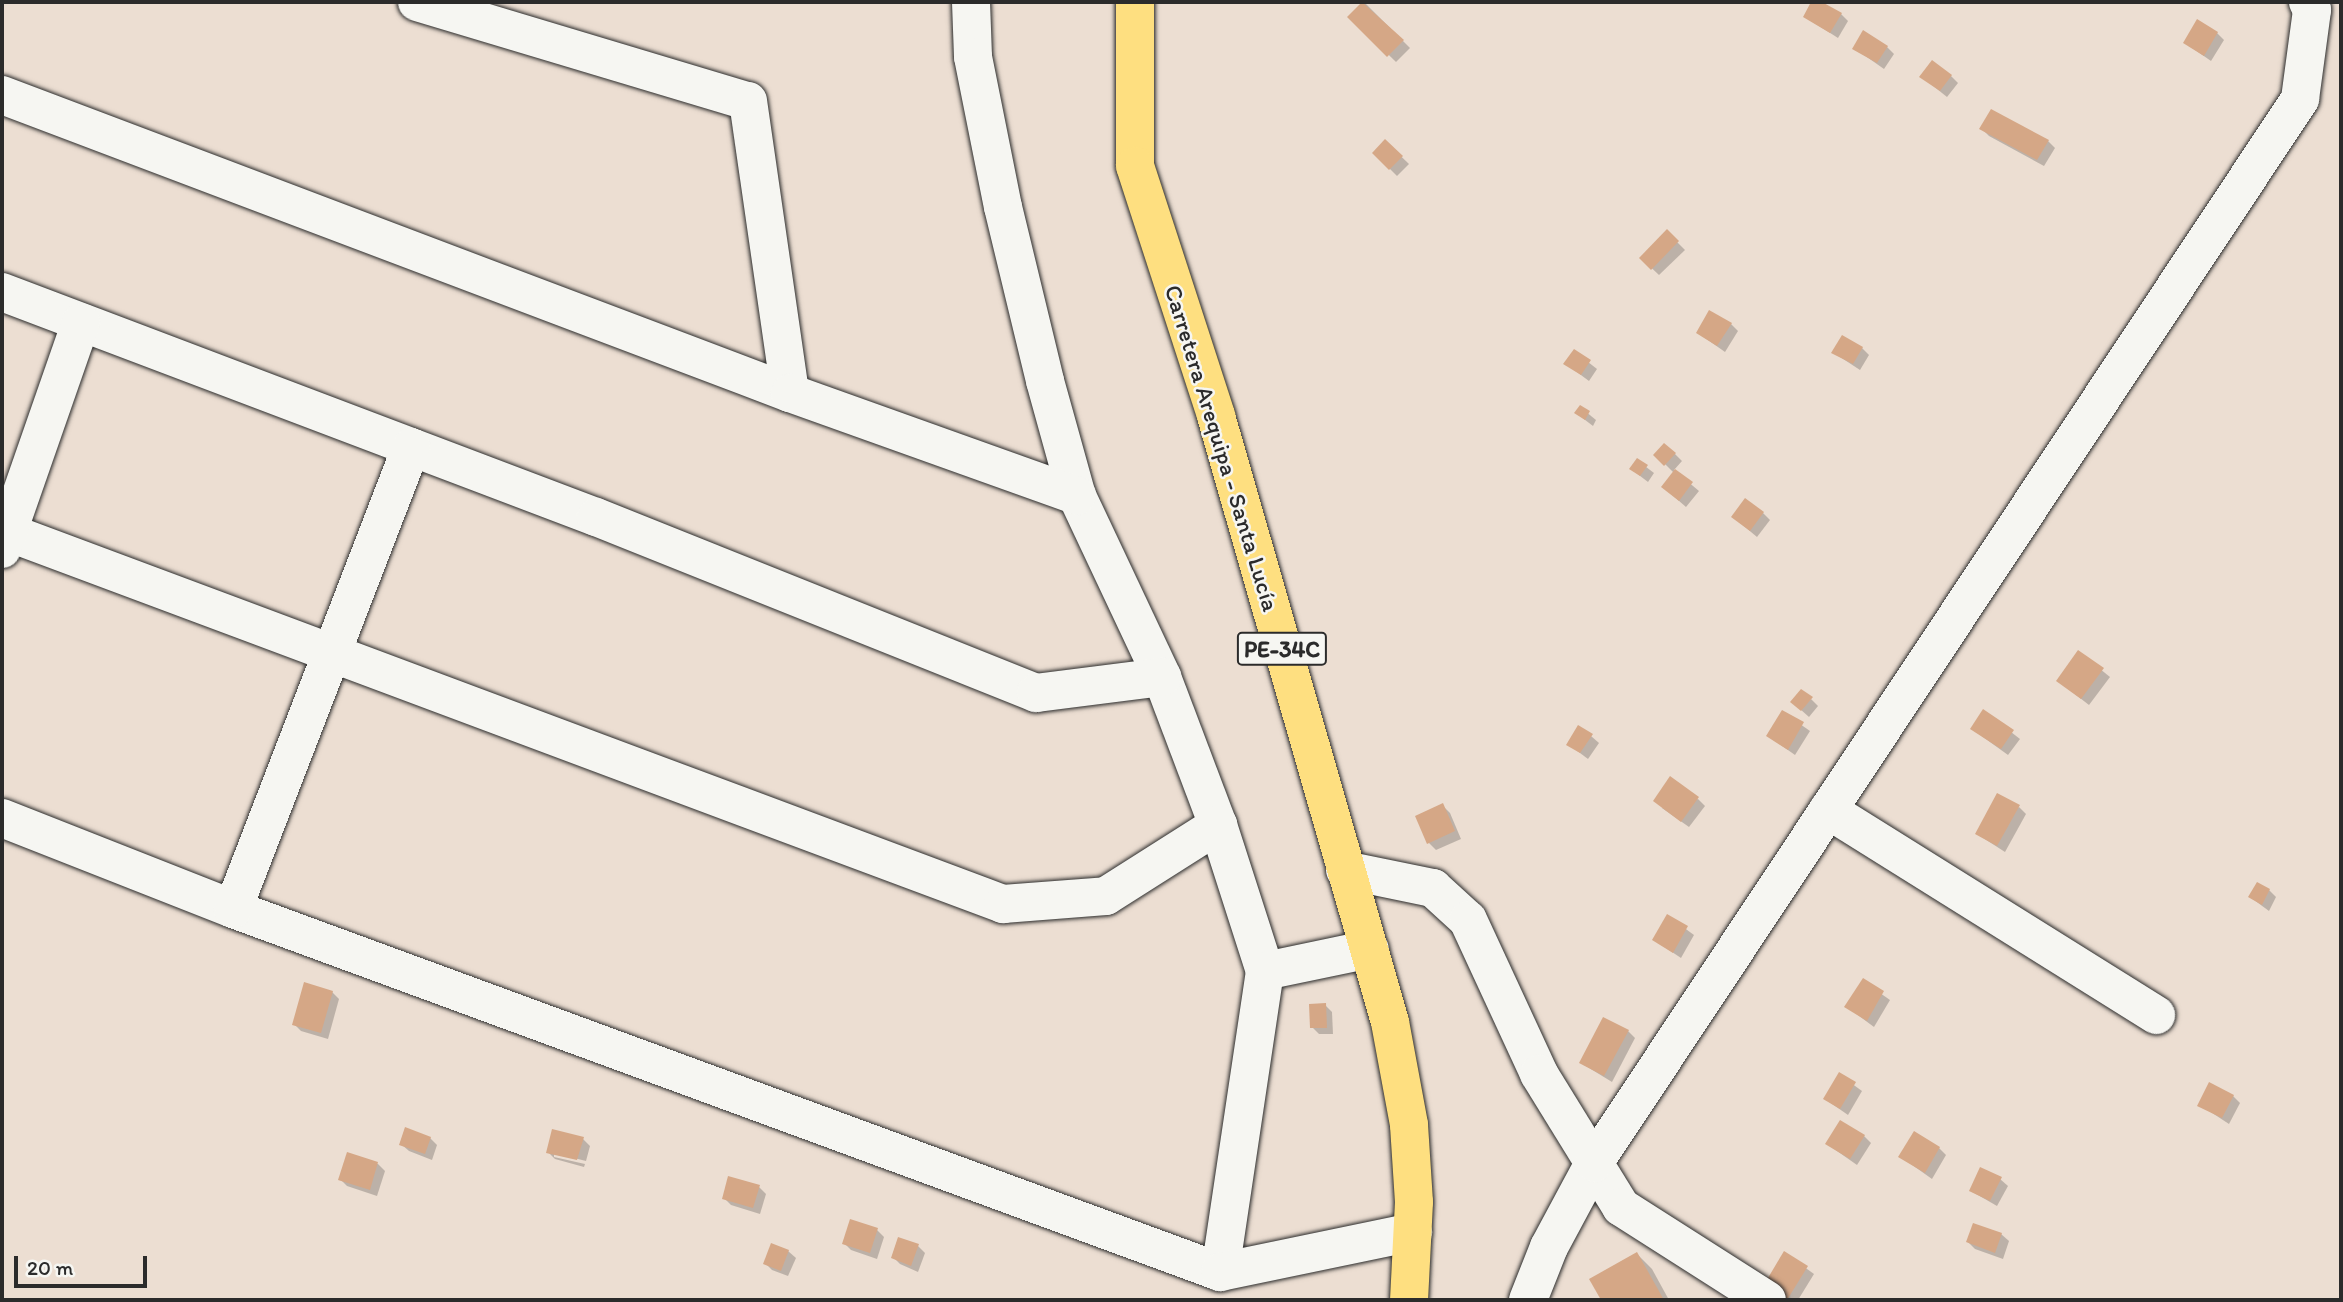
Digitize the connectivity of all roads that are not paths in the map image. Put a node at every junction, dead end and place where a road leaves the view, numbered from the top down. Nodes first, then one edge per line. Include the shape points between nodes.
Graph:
1 (417, 2) edge
2 (971, 2) edge
3 (1135, 2) edge
4 (2308, 2) edge
5 (2, 95) edge
6 (2, 292) edge
7 (81, 322) junction
8 (790, 393) junction
9 (411, 447) junction
10 (1077, 496) junction
11 (4, 537) edge
12 (330, 653) junction
13 (1162, 677) junction
14 (1828, 810) junction
15 (2, 818) edge
16 (1218, 825) junction
17 (1345, 870) junction
18 (233, 909) junction
19 (1370, 948) junction
20 (1265, 971) junction
21 (2157, 1015) dead end
22 (1594, 1163) junction
23 (1413, 1231) junction
24 (1220, 1272) junction
25 (1409, 1300) edge
26 (1528, 1300) edge
27 (1767, 1300) edge

1 - 8 street via 748,101
2 - 10 street via 973,57 1003,207
3 - 17 main road, Carretera Arequipa - Santa Lucía / PE-34C via 1135,166 1216,416
4 - 14 street via 2312,10 2300,99
5 - 8 street
6 - 7 street
7 - 9 street
7 - 11 street
8 - 10 street
9 - 12 street
9 - 13 street via 1036,693
10 - 13 street
11 - 12 street
12 - 16 street via 1003,904 1106,896
12 - 18 street
13 - 16 street
14 - 21 street
14 - 22 street
15 - 18 street
16 - 20 street
17 - 19 main road, Carretera Arequipa - Santa Lucía / PE-34C
17 - 22 street via 1433,888 1468,920 1539,1074
18 - 24 street
19 - 20 street
19 - 23 main road, Carretera Arequipa - Santa Lucía / PE-34C via 1390,1022 1409,1125
20 - 24 street
22 - 26 street via 1549,1247
22 - 27 street via 1621,1207
23 - 24 street
23 - 25 main road, Carretera Arequipa - Santa Lucía / PE-34C

